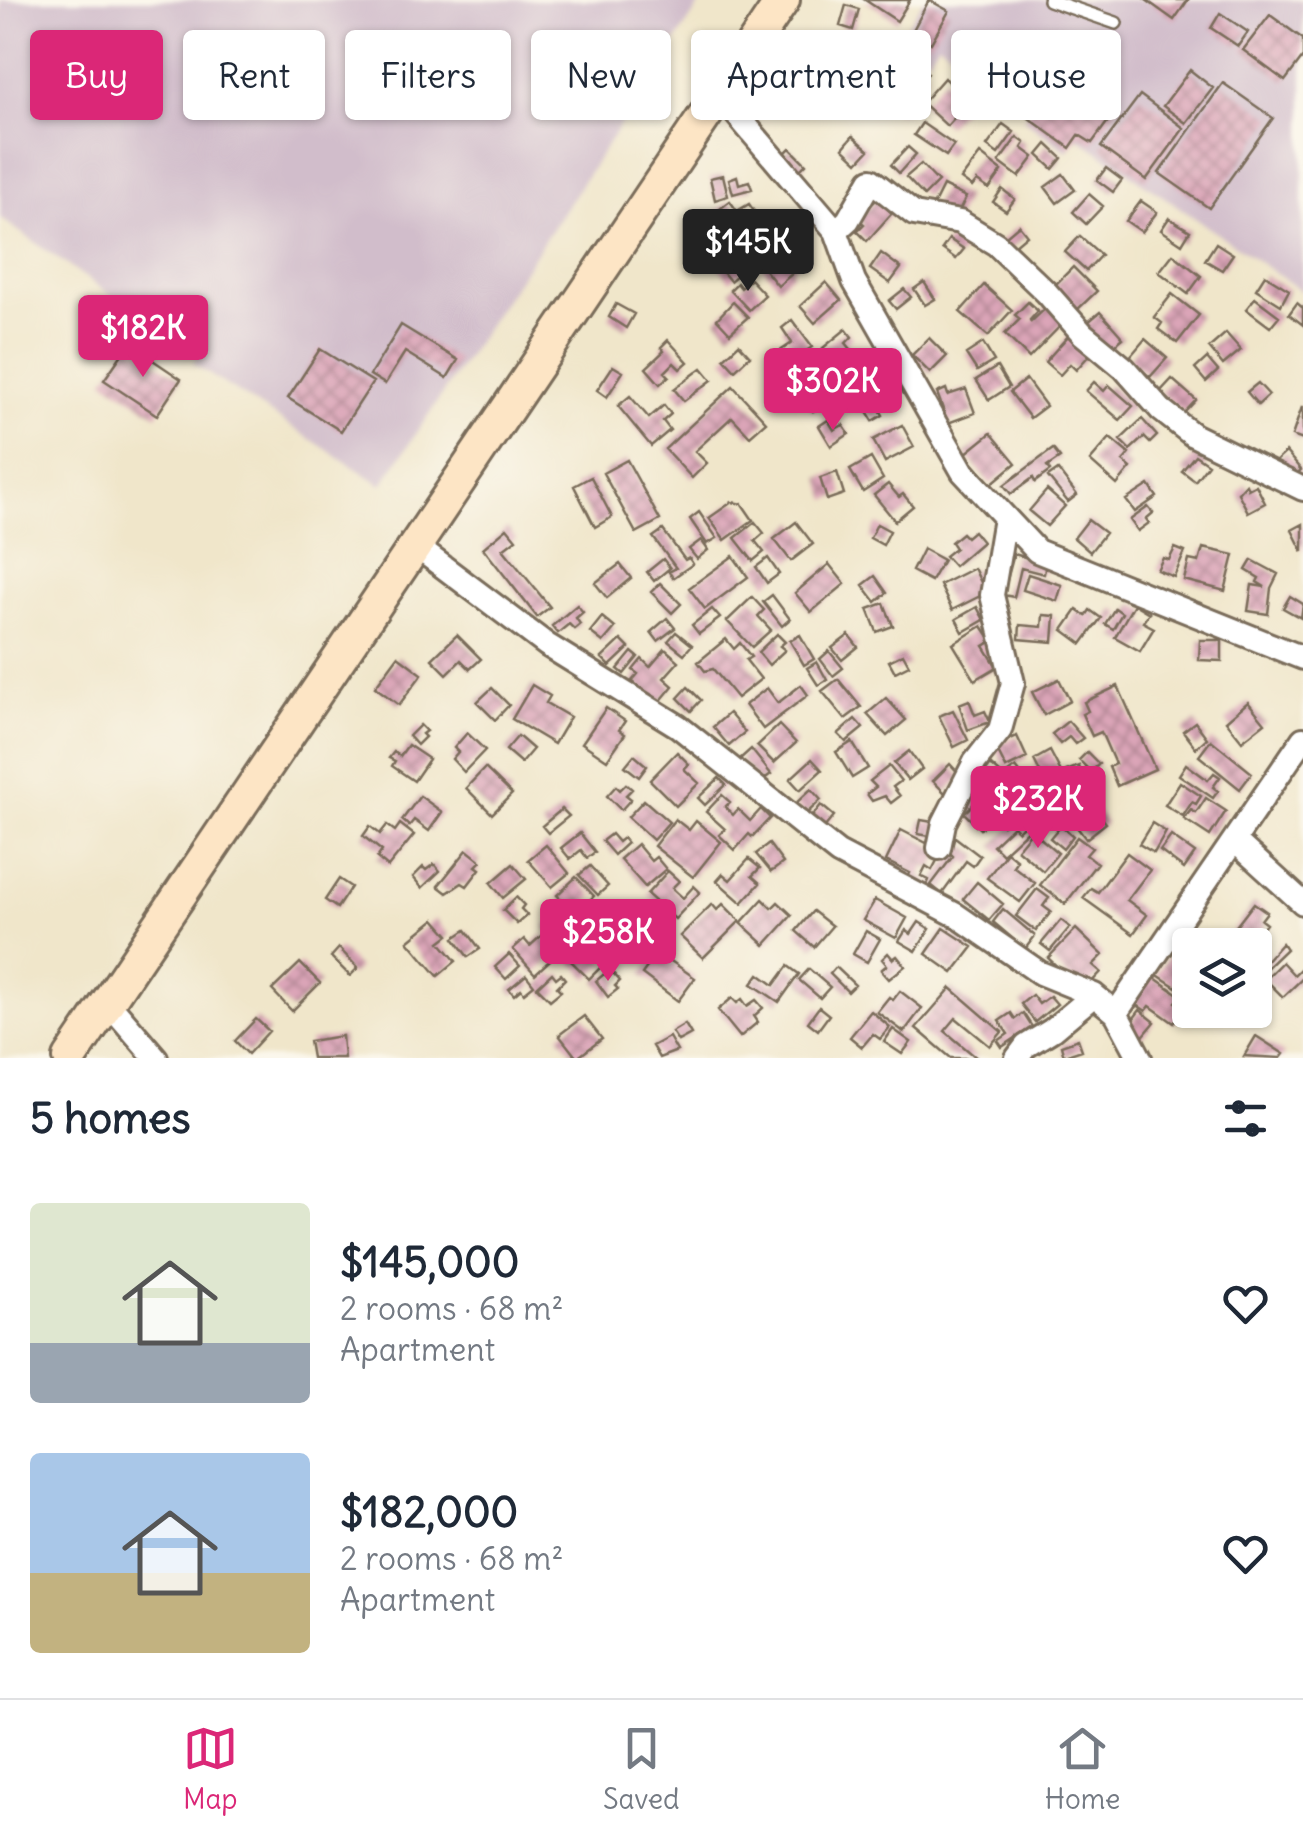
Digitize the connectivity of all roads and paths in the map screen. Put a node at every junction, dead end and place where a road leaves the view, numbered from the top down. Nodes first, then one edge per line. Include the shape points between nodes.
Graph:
1 (783, 0) edge
2 (1049, 0) edge
3 (1116, 23) dead end
4 (763, 30) edge
5 (703, 120) edge
6 (742, 120) edge
7 (836, 231) junction
8 (1303, 489) edge
9 (1005, 518) junction
10 (417, 547) junction
11 (1303, 658) edge
12 (1303, 740) edge
13 (1236, 842) junction
14 (939, 848) dead end
15 (1303, 903) edge
16 (1094, 995) junction
17 (107, 1001) junction
18 (1116, 1013) junction
19 (70, 1058) edge
20 (156, 1058) edge
21 (1016, 1058) edge
22 (1140, 1058) edge

1 - 4 main road
2 - 3 lane
5 - 10 main road
6 - 7 street
7 - 8 street via 872,180 914,214 960,222 996,244 1193,435
7 - 9 street via 854,282 963,472
9 - 11 street via 1038,551
9 - 14 street via 992,595 1013,683 1000,730 974,762
10 - 16 street via 547,645 678,726 838,854 956,916 1040,973
10 - 17 main road
12 - 13 street
13 - 15 street
13 - 18 street
16 - 18 street
16 - 21 street
17 - 19 main road
17 - 20 street
18 - 22 street

